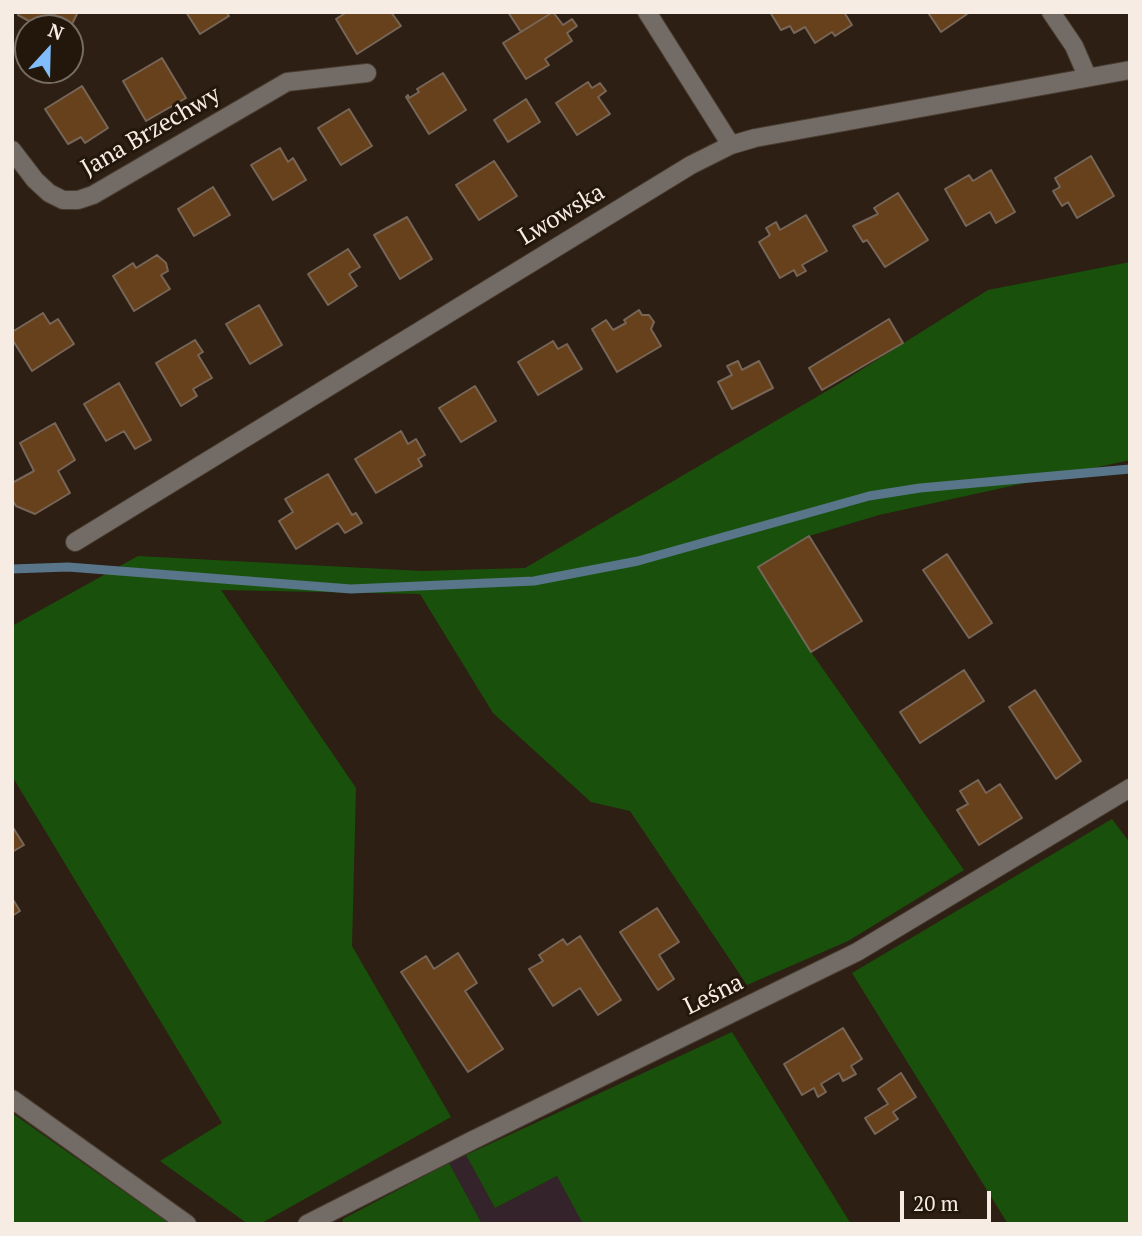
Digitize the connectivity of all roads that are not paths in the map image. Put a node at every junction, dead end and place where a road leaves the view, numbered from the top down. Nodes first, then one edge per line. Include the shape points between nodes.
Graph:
1 (647, 12) edge
2 (1051, 12) edge
3 (1130, 70) edge
4 (366, 73) dead end
5 (1087, 76) junction
6 (731, 145) junction
7 (12, 150) edge
8 (75, 542) dead end
9 (1130, 788) edge
10 (12, 1099) edge
11 (187, 1224) edge
12 (307, 1224) edge

1 - 6 street
2 - 5 street
3 - 5 street, Lwowska
4 - 7 street, Jana Brzechwy via 287,82 78,200 63,200 49,192
5 - 6 street, Lwowska
6 - 8 street, Lwowska via 691,165
9 - 12 street, Leśna via 857,952
10 - 11 street

